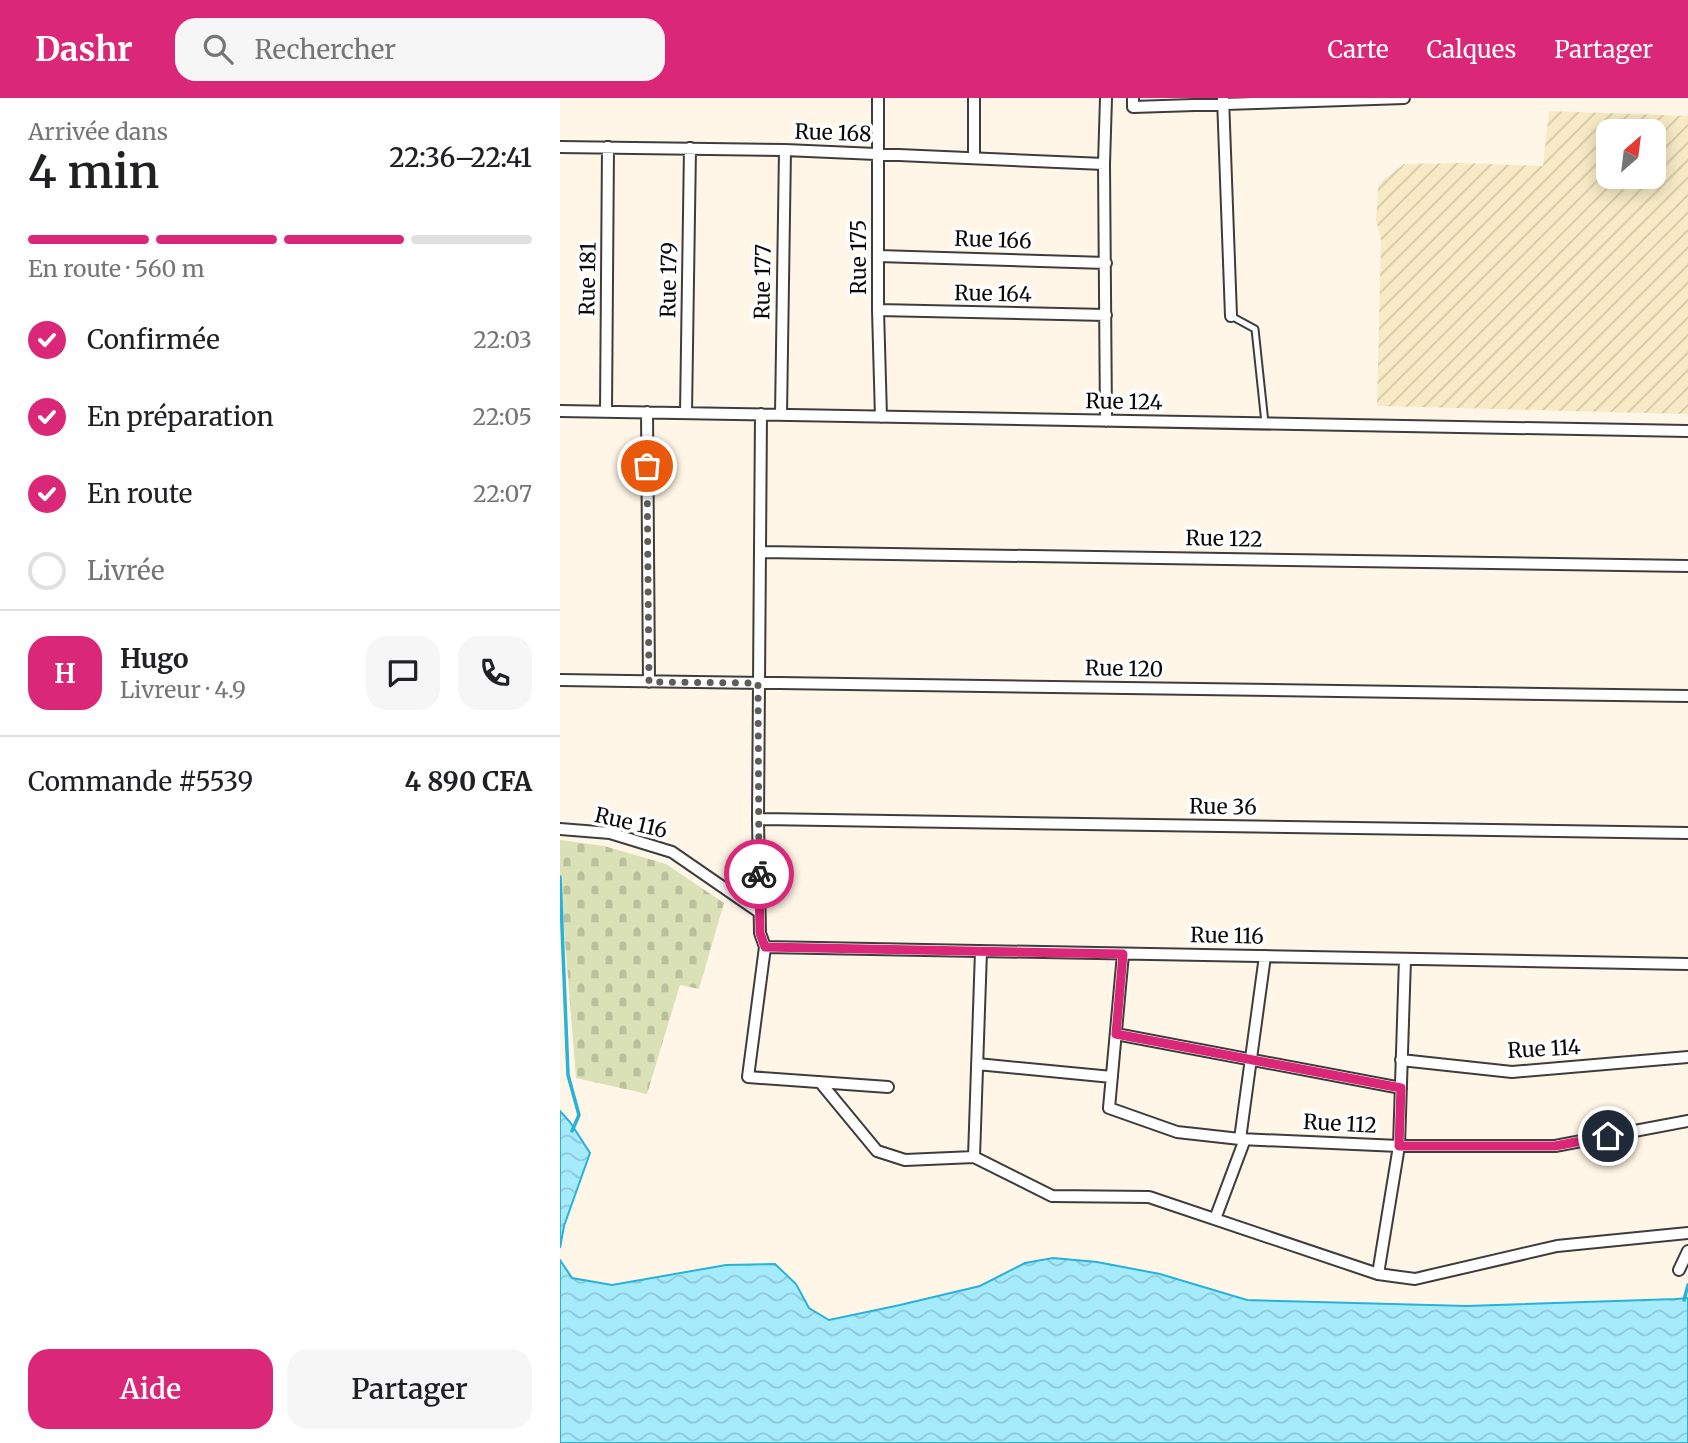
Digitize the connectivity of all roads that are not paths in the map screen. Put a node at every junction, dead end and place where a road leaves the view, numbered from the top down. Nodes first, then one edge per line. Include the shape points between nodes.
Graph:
1 (878, 98) edge
2 (974, 98) edge
3 (1106, 98) edge
4 (1133, 98) edge
5 (1404, 98) edge
6 (1313, 100) edge
7 (1223, 101) edge
8 (560, 147) edge
9 (608, 147) junction
10 (690, 148) junction
11 (785, 150) junction
12 (879, 154) junction
13 (974, 158) junction
14 (1104, 164) junction
15 (878, 256) junction
16 (1106, 263) junction
17 (878, 310) junction
18 (1106, 315) junction
19 (1231, 316) joint
20 (560, 411) edge
21 (606, 412) junction
22 (647, 412) junction
23 (686, 413) junction
24 (761, 414) junction
25 (780, 415) junction
26 (881, 416) junction
27 (1106, 421) junction
28 (1265, 423) junction
29 (1688, 431) edge
30 (760, 552) junction
31 (1688, 566) edge
32 (560, 681) edge
33 (649, 682) junction
34 (758, 683) junction
35 (1688, 696) edge
36 (758, 819) junction
37 (560, 828) edge
38 (1688, 833) edge
39 (760, 912) junction
40 (765, 947) junction
41 (981, 951) junction
42 (1123, 954) junction
43 (1265, 956) junction
44 (1405, 959) junction
45 (1688, 964) edge
46 (1116, 1034) junction
47 (1688, 1057) edge
48 (1251, 1060) junction
49 (1401, 1060) junction
50 (977, 1064) junction
51 (1112, 1077) junction
52 (820, 1082) junction
53 (888, 1087) dead end
54 (1401, 1088) junction
55 (1688, 1121) edge
56 (1243, 1139) junction
57 (1399, 1146) junction
58 (974, 1157) junction
59 (1215, 1219) junction
60 (1688, 1233) edge
61 (1688, 1251) edge
62 (1679, 1270) dead end
63 (1378, 1274) junction

1 - 12 street, Rue 175
2 - 13 street
3 - 14 street
4 - 7 street via 1133,107
5 - 6 street
6 - 7 street
7 - 19 street
8 - 9 street, Rue 168
9 - 10 street, Rue 168
9 - 21 street, Rue 181
10 - 11 street, Rue 168
10 - 23 street, Rue 179
11 - 12 street, Rue 168
11 - 25 street, Rue 177
12 - 13 street, Rue 168
12 - 15 street, Rue 175
13 - 14 street, Rue 168
14 - 16 street
15 - 16 street, Rue 166
15 - 17 street, Rue 175
16 - 18 street
17 - 18 street, Rue 164
17 - 26 street, Rue 175
18 - 27 street
19 - 28 lane via 1255,329
20 - 21 street, Rue 124
21 - 22 street, Rue 124
22 - 23 street, Rue 124
22 - 33 street
23 - 24 street, Rue 124
24 - 25 street, Rue 124
24 - 30 street
25 - 26 street, Rue 124
26 - 27 street, Rue 124
27 - 28 street, Rue 124
28 - 29 street, Rue 124
30 - 31 street, Rue 122
30 - 34 street
32 - 33 street, Rue 120
33 - 34 street, Rue 120
34 - 35 street, Rue 120
34 - 36 street
36 - 38 street, Rue 36
36 - 39 street
37 - 39 street, Rue 116 via 610,833 672,852
39 - 40 street
40 - 41 street, Rue 116
40 - 52 street via 748,1077
41 - 42 street, Rue 116
41 - 50 street
42 - 43 street, Rue 116
42 - 46 street, Rue 112
43 - 44 street, Rue 116
43 - 48 street
44 - 45 street, Rue 116
44 - 49 street
46 - 48 street
46 - 51 street, Rue 112
47 - 49 street, Rue 114 via 1513,1072
48 - 54 street
48 - 56 street
49 - 54 street
50 - 51 street
50 - 58 street
51 - 56 street, Rue 112 via 1109,1108 1177,1132
52 - 53 street
52 - 58 street via 877,1152 905,1160
54 - 57 street
55 - 57 street, Rue 112 via 1555,1146
56 - 57 street, Rue 112
56 - 59 street
57 - 63 street
58 - 59 street via 1052,1196 1149,1197
59 - 63 street
60 - 63 street via 1557,1246 1415,1279
61 - 62 street

